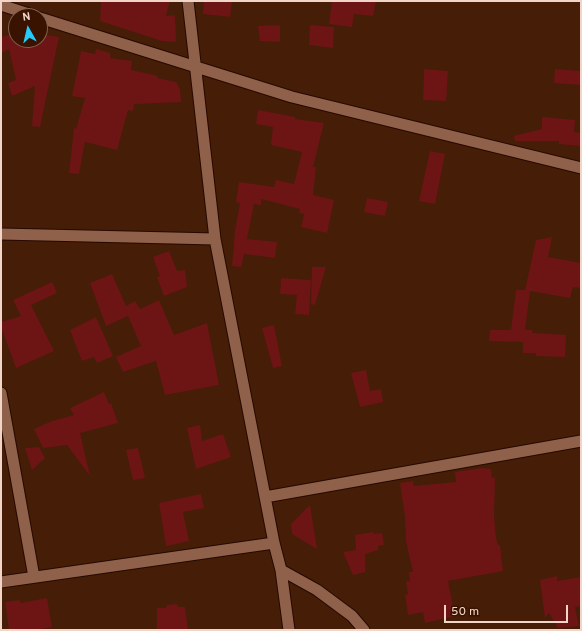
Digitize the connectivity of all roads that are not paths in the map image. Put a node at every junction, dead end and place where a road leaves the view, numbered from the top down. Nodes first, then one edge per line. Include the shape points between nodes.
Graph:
1 (188, 1) edge
2 (48, 21) edge
3 (196, 68) junction
4 (581, 168) edge
5 (1, 234) edge
6 (215, 239) junction
7 (1, 393) edge
8 (581, 441) edge
9 (265, 497) junction
10 (274, 543) junction
11 (281, 570) junction
12 (34, 577) junction
13 (1, 582) edge
14 (289, 630) edge
15 (364, 630) edge

1 - 3 street
2 - 3 street
3 - 4 street via 292,97
3 - 6 street
5 - 6 street
6 - 9 street
7 - 12 street
8 - 9 street
9 - 10 street
10 - 11 street
10 - 12 street
11 - 14 street
11 - 15 street via 317,590 352,616
12 - 13 street

